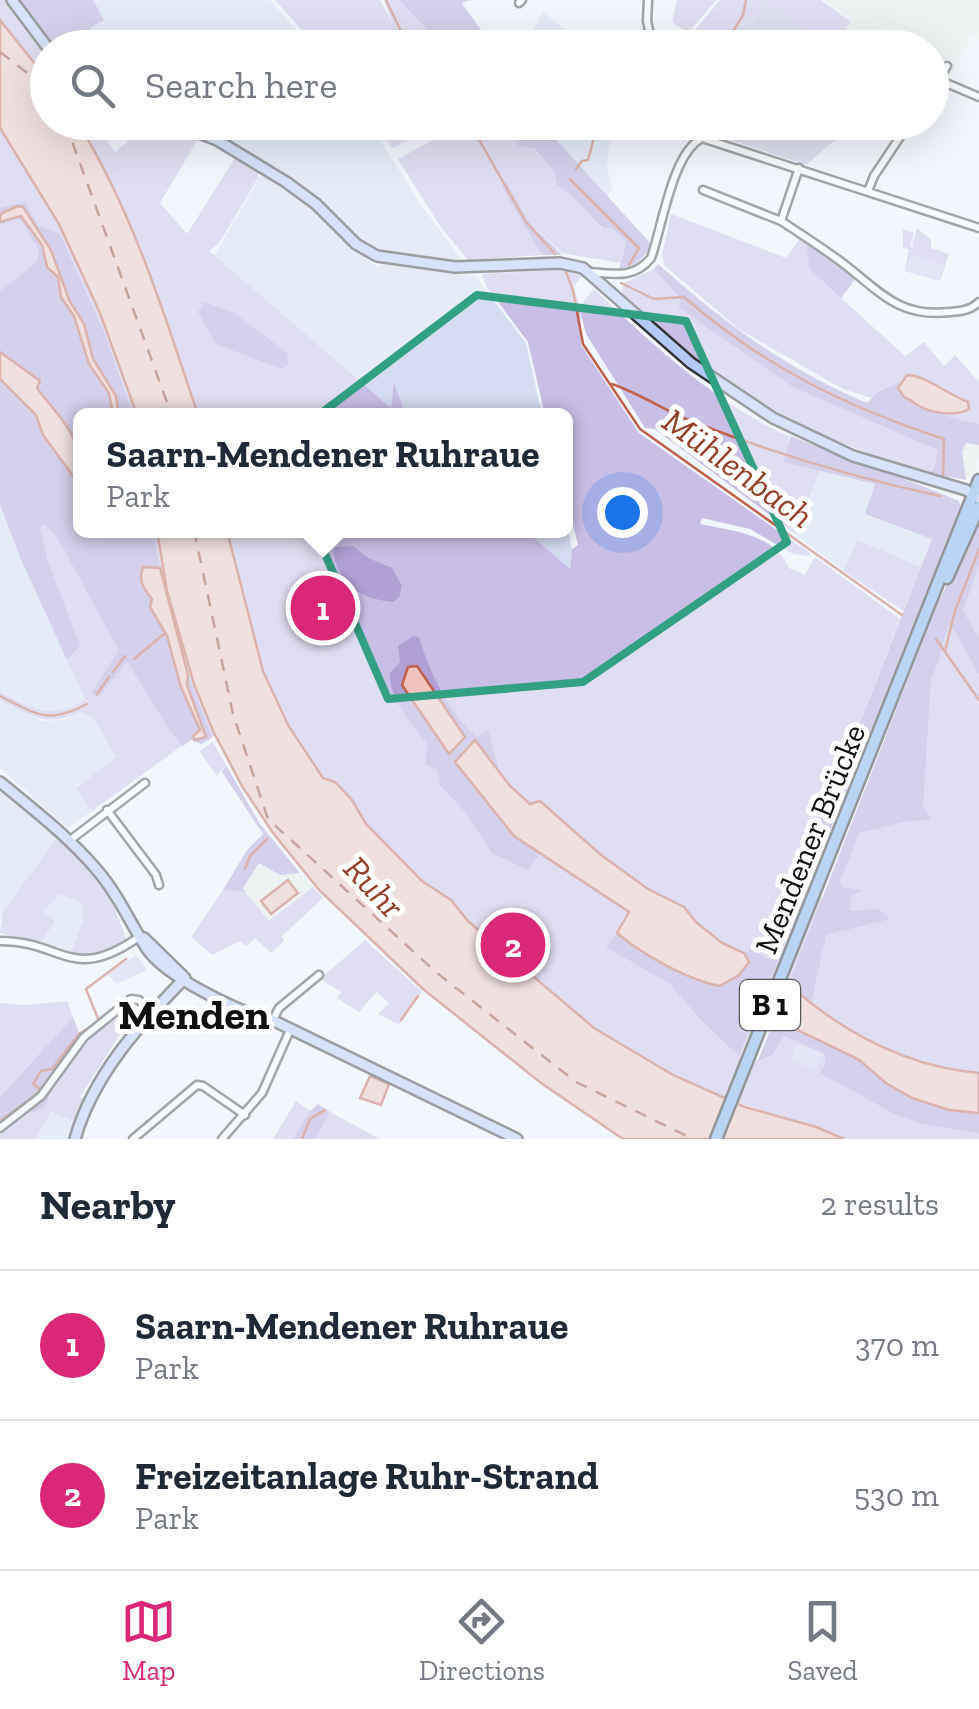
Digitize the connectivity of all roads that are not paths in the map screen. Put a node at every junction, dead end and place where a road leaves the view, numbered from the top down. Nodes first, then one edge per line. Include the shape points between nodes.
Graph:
1 (12, 0) edge
2 (648, 0) edge
3 (34, 30) edge
4 (649, 30) edge
5 (949, 84) edge
6 (979, 97) edge
7 (217, 140) edge
8 (697, 140) edge
9 (708, 140) edge
10 (898, 140) edge
11 (799, 168) junction
12 (704, 190) dead end
13 (868, 191) junction
14 (781, 221) junction
15 (979, 228) edge
16 (590, 272) junction
17 (614, 274) junction
18 (604, 283) junction
19 (979, 302) edge
20 (979, 480) edge
21 (977, 500) edge
22 (0, 782) edge
23 (145, 784) dead end
24 (107, 810) junction
25 (69, 841) junction
26 (159, 885) dead end
27 (140, 936) junction
28 (0, 941) edge
29 (320, 974) dead end
30 (189, 981) junction
31 (151, 1013) junction
32 (272, 1021) junction
33 (290, 1030) junction
34 (245, 1114) junction
35 (0, 1128) edge
36 (75, 1139) edge
37 (133, 1139) edge
38 (222, 1139) edge
39 (517, 1139) edge
40 (716, 1139) edge

1 - 3 main road
2 - 4 street
5 - 6 street
7 - 16 main road via 286,182 377,256 473,268 560,263
8 - 17 street via 681,164 651,258 633,273
9 - 11 street
10 - 13 street
11 - 13 street
11 - 14 street
12 - 14 street
13 - 15 street
14 - 19 street via 907,310 936,314
16 - 17 street
16 - 18 main road
17 - 18 street
18 - 21 main road via 691,363 773,418 852,456
20 - 21 main road, B 1
21 - 40 main road, Mendener Brücke / B 1
22 - 25 main road
23 - 24 street
24 - 25 street
24 - 26 street
25 - 27 main road via 100,874
27 - 28 street via 105,957 74,960 24,941
27 - 30 main road via 162,966
29 - 32 street
30 - 31 main road
30 - 32 main road
31 - 35 street via 131,1000 84,1037 40,1096
31 - 36 main road via 104,1074
32 - 33 main road
33 - 34 street
33 - 39 main road
34 - 37 street via 197,1086
34 - 38 street

